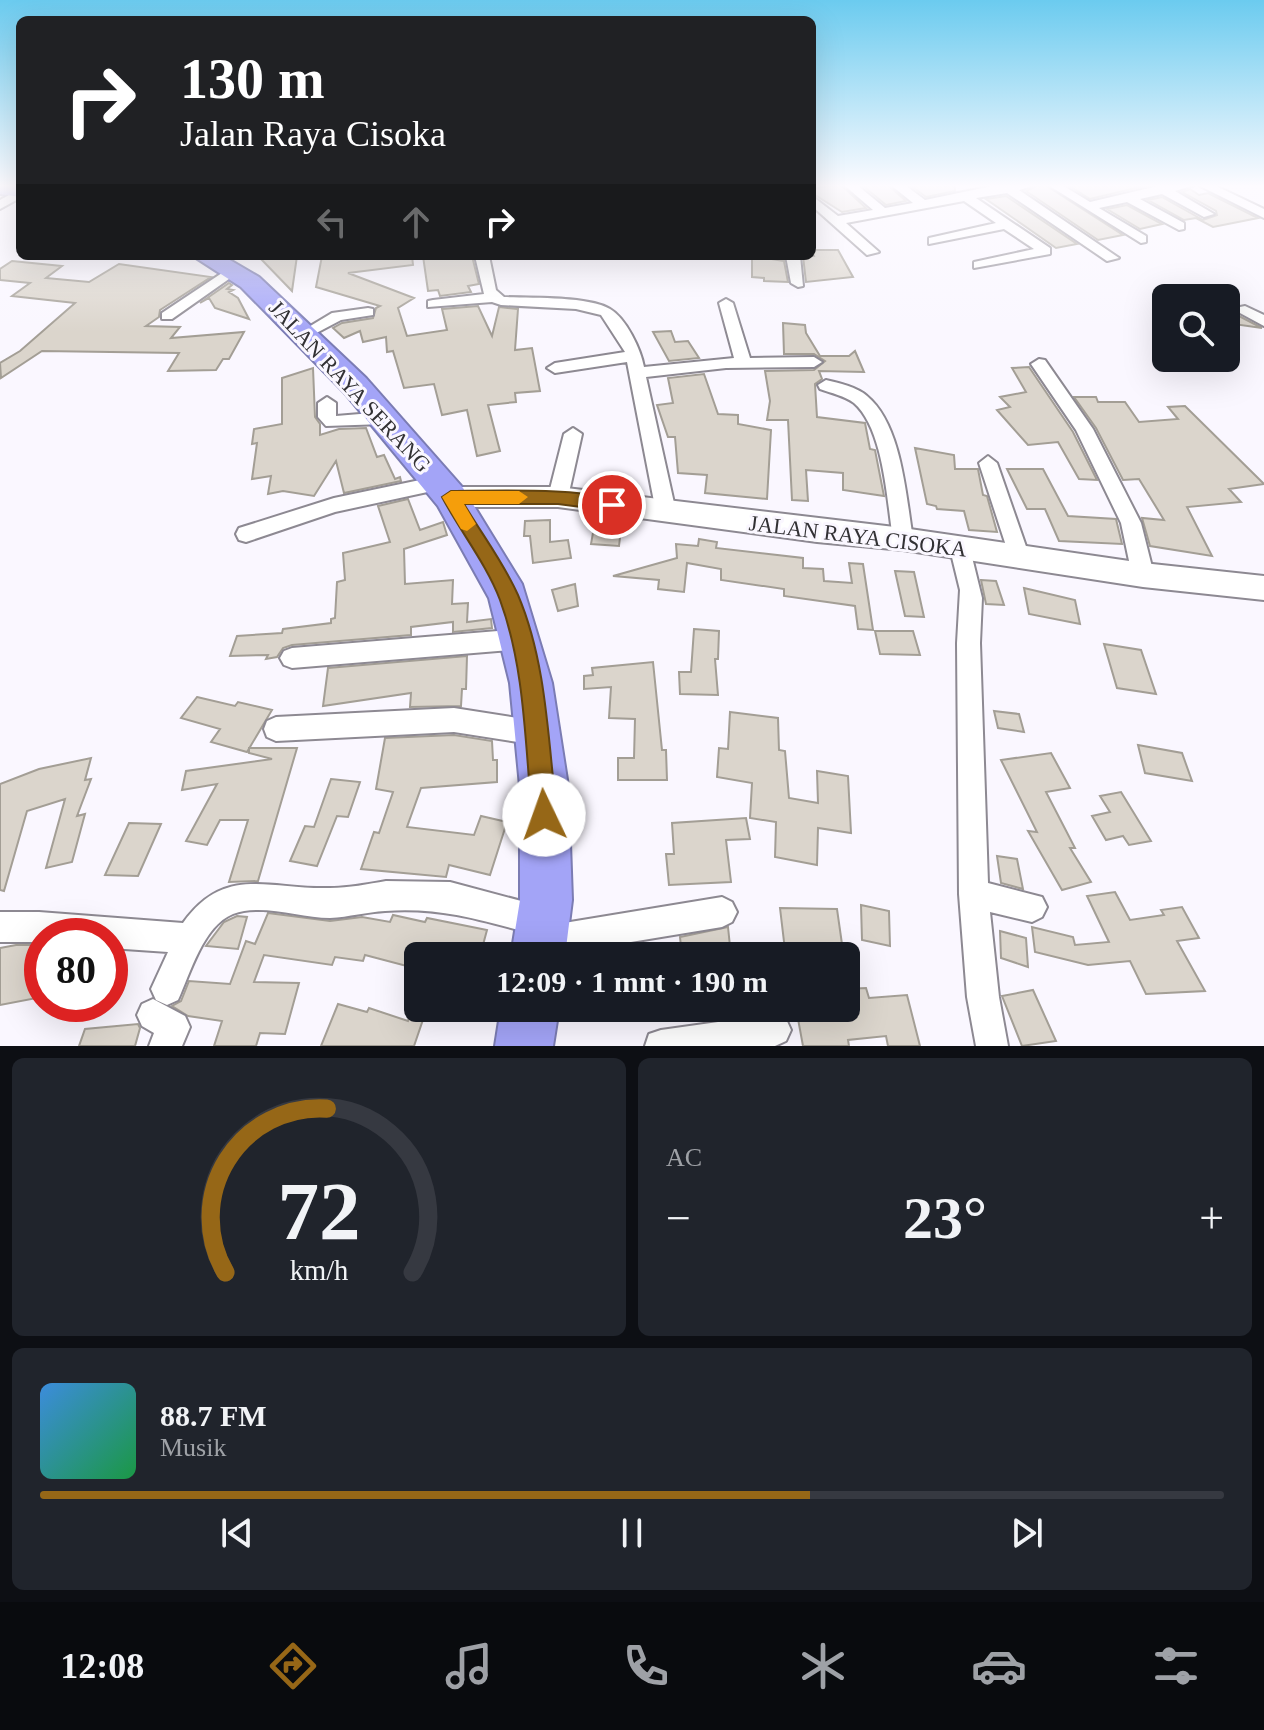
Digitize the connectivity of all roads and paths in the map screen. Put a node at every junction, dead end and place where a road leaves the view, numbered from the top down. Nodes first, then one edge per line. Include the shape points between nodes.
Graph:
1 (850, 234) edge
2 (965, 234) edge
3 (1021, 234) edge
4 (1076, 234) edge
5 (1133, 234) edge
6 (1141, 239) dead end
7 (934, 241) dead end
8 (872, 252) dead end
9 (1112, 258) dead end
10 (212, 260) edge
11 (483, 260) edge
12 (794, 260) edge
13 (979, 265) dead end
14 (231, 271) junction
15 (798, 283) dead end
16 (494, 297) junction
17 (726, 303) dead end
18 (433, 304) dead end
19 (1245, 310) dead end
20 (368, 312) dead end
21 (167, 316) dead end
22 (1264, 321) edge
23 (305, 334) junction
24 (814, 362) dead end
25 (743, 363) junction
26 (1039, 364) dead end
27 (636, 365) junction
28 (555, 368) dead end
29 (826, 385) dead end
30 (327, 403) dead end
31 (384, 418) junction
32 (573, 434) dead end
33 (988, 463) dead end
34 (445, 490) junction
35 (558, 497) junction
36 (666, 512) junction
37 (246, 534) dead end
38 (903, 539) junction
39 (960, 549) junction
40 (1020, 558) junction
41 (1143, 575) junction
42 (1264, 588) edge
43 (521, 639) junction
44 (292, 658) dead end
45 (276, 729) dead end
46 (537, 733) junction
47 (974, 894) junction
48 (1032, 907) dead end
49 (722, 912) dead end
50 (0, 927) edge
51 (190, 939) junction
52 (540, 940) edge
53 (528, 1022) edge
54 (775, 1030) dead end
55 (165, 1046) edge
56 (524, 1046) edge
57 (661, 1046) edge
58 (992, 1046) edge

1 - 8 street
2 - 7 street
3 - 13 street via 1045,251
4 - 9 street
5 - 6 street
10 - 14 highway, JALAN RAYA SERANG
11 - 16 street
12 - 15 street
14 - 21 street
14 - 23 highway, JALAN RAYA SERANG
16 - 18 street
16 - 27 street via 606,312 622,330
17 - 25 street
19 - 22 street
20 - 23 street via 337,316
23 - 31 highway, JALAN RAYA SERANG
24 - 25 street
25 - 27 street
26 - 41 street via 1084,429 1131,523
27 - 28 street
27 - 36 street
29 - 38 street via 860,399 876,421
30 - 31 street via 332,422
31 - 34 highway, JALAN RAYA SERANG
32 - 35 street
33 - 40 street
34 - 35 street, JALAN RAYA CISOKA
34 - 37 street via 334,505
34 - 43 highway, JALAN RAYA SERANG via 508,596
35 - 36 street, JALAN RAYA CISOKA
36 - 38 street, JALAN RAYA CISOKA
38 - 39 street, JALAN RAYA CISOKA
39 - 40 street, JALAN RAYA CISOKA
39 - 47 street via 971,589
40 - 41 street, JALAN RAYA CISOKA
41 - 42 street, JALAN RAYA CISOKA
43 - 44 street
43 - 46 highway, JALAN RAYA SERANG
45 - 46 street via 454,720
46 - 52 highway, JALAN RAYA SERANG via 544,786
47 - 48 street
47 - 58 street via 980,993
49 - 52 street
50 - 51 street
51 - 52 street via 206,916 228,900 330,903 386,896 450,897
51 - 55 street via 160,1002 174,1027
53 - 56 highway
54 - 57 street

